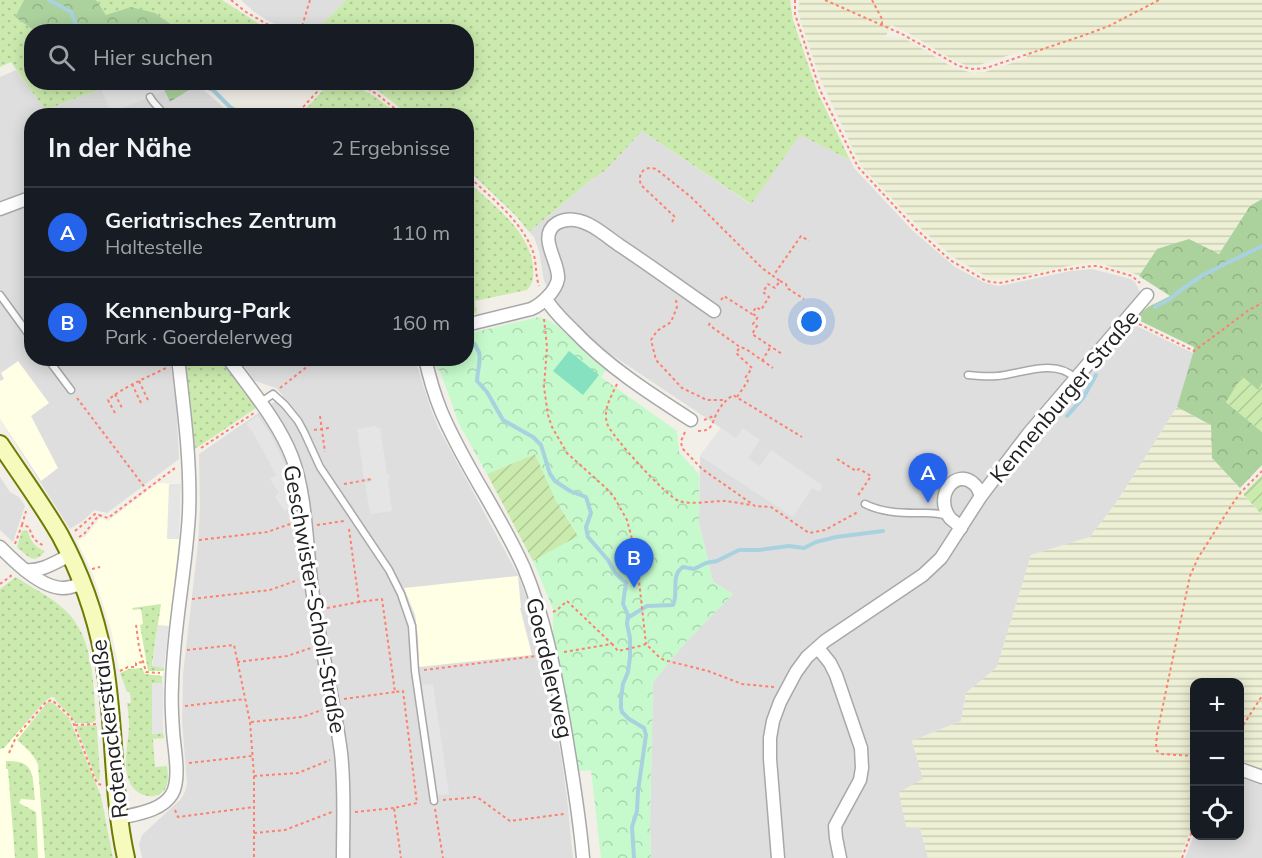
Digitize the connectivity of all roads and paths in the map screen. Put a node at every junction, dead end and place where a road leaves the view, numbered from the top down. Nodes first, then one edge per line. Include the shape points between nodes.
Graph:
1 (231, 0) edge
2 (310, 0) edge
3 (795, 0) edge
4 (825, 0) edge
5 (872, 0) edge
6 (1160, 0) edge
7 (267, 24) edge
8 (303, 24) edge
9 (882, 25) junction
10 (319, 90) edge
11 (370, 90) edge
12 (150, 98) dead end
13 (160, 108) edge
14 (302, 108) edge
15 (394, 108) edge
16 (474, 182) edge
17 (24, 200) edge
18 (0, 209) edge
19 (672, 222) dead end
20 (809, 242) dead end
21 (773, 276) junction
22 (666, 277) junction
23 (780, 280) junction
24 (0, 295) edge
25 (1147, 295) joint
26 (804, 299) dead end
27 (543, 302) junction
28 (1262, 303) edge
29 (714, 311) junction
30 (752, 314) junction
31 (474, 323) edge
32 (1146, 327) dead end
33 (24, 328) edge
34 (771, 346) junction
35 (740, 347) junction
36 (782, 354) dead end
37 (762, 360) junction
38 (53, 366) edge
39 (178, 366) edge
40 (234, 366) edge
41 (308, 366) edge
42 (427, 366) edge
43 (773, 368) dead end
44 (161, 370) dead end
45 (623, 374) junction
46 (968, 375) dead end
47 (1075, 378) junction
48 (139, 381) junction
49 (132, 384) junction
50 (283, 385) dead end
51 (70, 390) joint
52 (115, 394) junction
53 (737, 397) junction
54 (148, 400) dead end
55 (725, 400) junction
56 (141, 404) dead end
57 (262, 405) junction
58 (123, 410) dead end
59 (115, 413) dead end
60 (716, 415) junction
61 (320, 416) dead end
62 (692, 424) junction
63 (329, 428) dead end
64 (802, 437) dead end
65 (0, 444) edge
66 (837, 459) dead end
67 (184, 460) junction
68 (1262, 471) edge
69 (372, 479) dead end
70 (332, 486) junction
71 (146, 489) junction
72 (981, 496) junction
73 (856, 499) dead end
74 (865, 504) joint
75 (755, 506) junction
76 (99, 515) junction
77 (950, 517) junction
78 (315, 525) dead end
79 (279, 528) dead end
80 (961, 528) junction
81 (75, 531) dead end
82 (77, 538) dead end
83 (196, 540) dead end
84 (15, 545) dead end
85 (45, 546) dead end
86 (0, 547) edge
87 (70, 555) junction
88 (25, 570) junction
89 (9, 574) dead end
90 (288, 583) dead end
91 (0, 584) edge
92 (82, 584) junction
93 (189, 600) dead end
94 (359, 602) junction
95 (326, 608) dead end
96 (542, 617) junction
97 (136, 625) dead end
98 (612, 644) junction
99 (646, 644) junction
100 (818, 648) junction
101 (183, 651) dead end
102 (301, 652) dead end
103 (551, 654) junction
104 (143, 662) junction
105 (237, 662) junction
106 (123, 670) dead end
107 (415, 671) junction
108 (157, 673) dead end
109 (786, 688) junction
110 (394, 692) junction
111 (1262, 696) edge
112 (245, 699) junction
113 (343, 699) dead end
114 (180, 706) dead end
115 (316, 712) dead end
116 (250, 722) junction
117 (111, 723) junction
118 (1244, 723) edge
119 (74, 725) junction
120 (9, 753) dead end
121 (252, 756) junction
122 (1190, 756) edge
123 (184, 764) dead end
124 (322, 764) dead end
125 (1244, 771) edge
126 (254, 776) junction
127 (1262, 777) edge
128 (116, 789) junction
129 (434, 801) junction
130 (178, 807) dead end
131 (254, 807) junction
132 (394, 807) junction
133 (579, 812) junction
134 (353, 813) dead end
135 (320, 817) dead end
136 (119, 818) junction
137 (254, 833) junction
138 (1190, 837) edge
139 (126, 858) edge
140 (254, 858) edge
141 (343, 858) edge
142 (401, 858) edge
143 (443, 858) edge
144 (583, 858) edge
145 (778, 858) edge
146 (840, 858) edge
147 (1182, 858) edge

1 - 7 path
2 - 8 path
3 - 25 path via 795,14 820,90 854,162 950,260 986,281 999,283 1098,266 1132,276
4 - 9 path
5 - 9 path
6 - 9 path via 1091,33 982,69 959,66
10 - 14 path
11 - 15 path
12 - 13 lane
16 - 27 path via 525,235 534,253
17 - 18 street
19 - 21 path via 675,217 641,185 640,174 646,169 656,169 691,197
20 - 21 path via 801,236
21 - 23 path
22 - 27 street via 586,223 565,220 553,226 549,236 558,279
22 - 29 street
22 - 55 path via 662,285 673,293 677,307 671,322 651,340 656,360 684,389 707,400
23 - 26 path
23 - 30 path via 775,288 768,284 763,292 770,297
24 - 33 lane
25 - 47 street, Kennenburger Straße
27 - 31 street via 531,309
27 - 45 street
27 - 99 path via 548,415 567,453 606,488 630,529
28 - 32 path via 1194,351
29 - 30 path via 724,296
29 - 35 path via 709,325
30 - 34 path via 758,317 752,334
34 - 36 path
34 - 37 path
35 - 37 path
35 - 53 path via 736,353 752,368
37 - 43 path
38 - 51 lane
39 - 67 street
40 - 57 street, Geschwister-Scholl-Straße
41 - 50 path
42 - 96 street, Goerdelerweg via 440,410 522,566
44 - 48 path
45 - 62 street
45 - 75 path via 608,403 607,425 672,498
46 - 47 lane via 997,376 1053,368 1067,371
47 - 72 street, Kennenburger Straße
48 - 49 path
48 - 54 path
49 - 52 path
49 - 56 path
51 - 71 path
52 - 58 path
52 - 59 path via 108,400
53 - 55 path
53 - 64 path
55 - 60 path
57 - 67 path
57 - 70 lane via 273,394 292,413
57 - 141 street, Geschwister-Scholl-Straße via 285,441 299,480 315,610 341,756
60 - 62 path
60 - 62 path via 708,429 702,431
61 - 63 path via 320,429
62 - 75 path via 681,441 684,451 702,470
65 - 87 main road, Rotenackerstraße
66 - 73 path via 871,476
67 - 71 path
67 - 136 street via 189,492 172,688 175,788 169,799 158,806
68 - 122 path via 1236,499 1190,576 1156,745 1162,754
69 - 70 path
70 - 107 lane via 401,594 412,627
71 - 76 path via 108,518
72 - 77 street, Kennenburger Straße via 972,482 952,482 945,493
72 - 80 street, Kennenburger Straße
74 - 75 path via 825,530 809,533 771,507
74 - 77 lane via 883,510
76 - 81 path via 95,513
76 - 82 path
77 - 80 street
78 - 94 path via 348,521
79 - 83 path
80 - 100 street, Kennenburger Straße via 930,569
84 - 85 path via 22,525 29,527 36,542
86 - 88 street
87 - 88 street via 41,569
87 - 92 main road, Rotenackerstraße
88 - 92 street via 57,587
89 - 91 path
90 - 93 path via 270,590
92 - 117 main road, Rotenackerstraße via 103,657
94 - 95 path
94 - 110 path via 382,599
96 - 98 path via 567,600
96 - 103 street, Goerdelerweg
97 - 104 path
98 - 99 path via 618,651
98 - 103 path
99 - 109 path via 664,660 742,684
100 - 109 street, Kennenburger Straße via 802,663
100 - 146 street via 836,675 861,748 860,780 835,826
101 - 105 path via 234,645
102 - 105 path
103 - 107 path
103 - 133 street, Goerdelerweg
104 - 106 path
104 - 108 path via 147,672
105 - 112 path
107 - 129 lane
109 - 145 street, Kennenburger Straße via 773,721 770,747
110 - 113 path
110 - 132 path via 403,691 417,803
111 - 118 path
112 - 114 path
112 - 116 path
115 - 116 path
116 - 121 path
117 - 119 path
117 - 128 main road, Rotenackerstraße
119 - 120 path via 54,701 48,701 16,737
119 - 128 path via 96,781
121 - 123 path
121 - 126 path
124 - 126 path via 298,773
125 - 127 street
126 - 131 path
128 - 136 main road, Rotenackerstraße
129 - 133 path via 477,797 510,821
129 - 143 path
130 - 131 path via 178,817
131 - 137 path
132 - 134 path
132 - 142 path
133 - 144 street, Goerdelerweg
135 - 137 path via 285,830
136 - 139 main road, Rotenackerstraße
137 - 140 path
138 - 147 path

